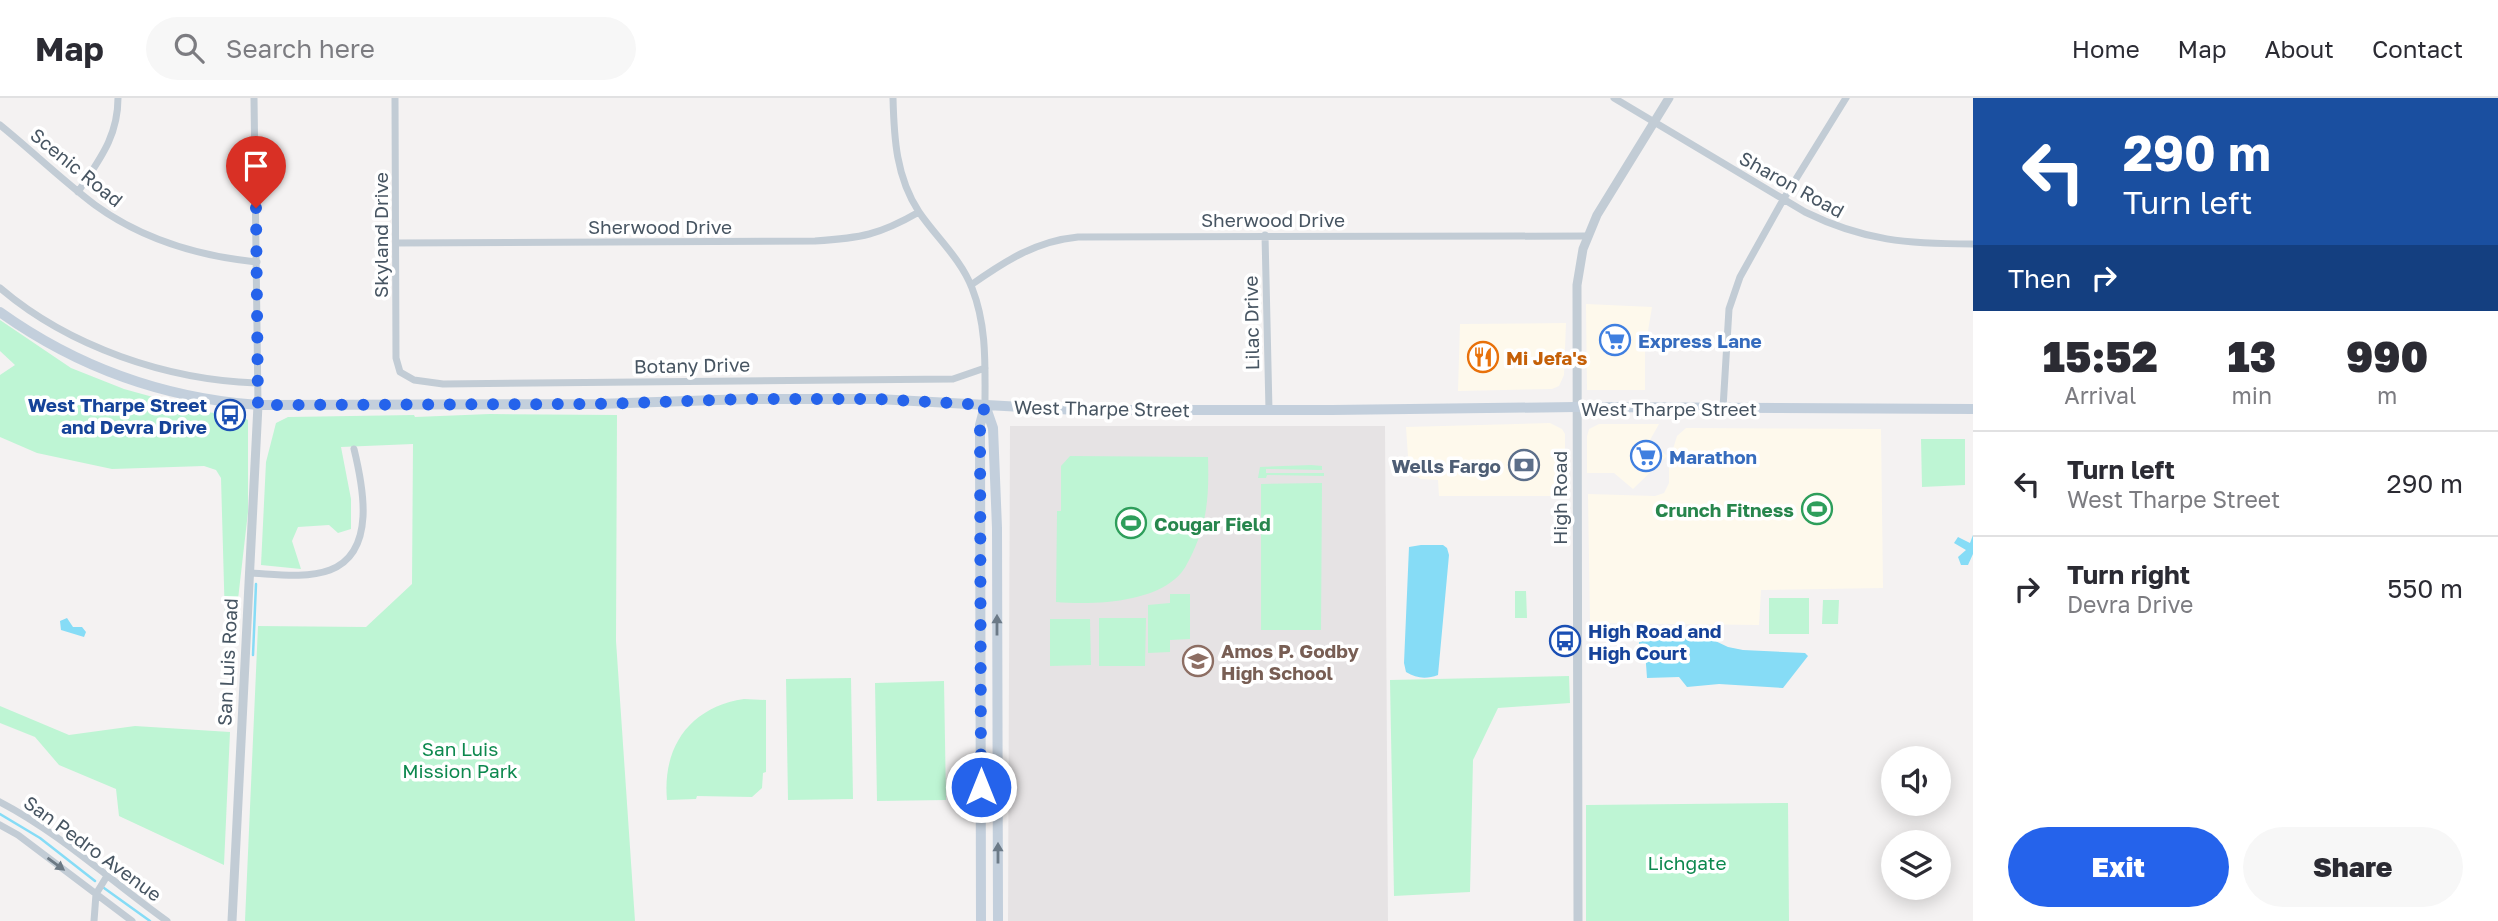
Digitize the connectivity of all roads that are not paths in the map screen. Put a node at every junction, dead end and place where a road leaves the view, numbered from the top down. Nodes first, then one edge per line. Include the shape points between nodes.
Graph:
1 (118, 98) edge
2 (254, 98) edge
3 (396, 98) edge
4 (893, 98) edge
5 (1614, 98) edge
6 (1669, 98) edge
7 (1846, 98) edge
8 (1654, 122) junction
9 (0, 125) edge
10 (78, 192) junction
11 (1783, 200) junction
12 (919, 212) junction
13 (1265, 235) junction
14 (1588, 236) junction
15 (396, 243) junction
16 (1973, 244) edge
17 (257, 262) junction
18 (971, 285) junction
19 (0, 288) edge
20 (0, 312) edge
21 (985, 368) junction
22 (400, 372) joint
23 (257, 383) junction
24 (258, 405) junction
25 (985, 405) junction
26 (1576, 407) junction
27 (1723, 408) junction
28 (1973, 409) edge
29 (1269, 410) junction
30 (354, 449) dead end
31 (249, 573) junction
32 (980, 592) junction
33 (997, 592) junction
34 (0, 802) edge
35 (0, 825) edge
36 (107, 876) junction
37 (981, 887) junction
38 (998, 888) junction
39 (96, 894) junction
40 (981, 909) junction
41 (998, 909) junction
42 (94, 921) edge
43 (132, 921) edge
44 (167, 921) edge
45 (232, 921) edge
46 (981, 921) edge
47 (998, 921) edge
48 (1578, 921) edge

1 - 10 street via 113,132
2 - 17 street
3 - 15 street, Skyland Drive
4 - 12 street via 895,147 907,190
5 - 8 street, Sharon Road
6 - 8 street, High Road
7 - 11 street
8 - 11 street, Sharon Road
8 - 14 street, High Road
9 - 10 street, Scenic Road
10 - 17 street, Scenic Road via 167,244
11 - 16 street, Sharon Road via 1860,235
11 - 27 street via 1732,297
12 - 15 street, Sherwood Drive via 880,233 828,240
12 - 18 street
13 - 14 street, Sherwood Drive
13 - 18 street, Sherwood Drive via 1059,239 1026,249
13 - 29 street, Lilac Drive
14 - 26 street, High Road via 1577,285
15 - 22 street, Skyland Drive via 396,358
17 - 23 street
18 - 21 street via 982,324
19 - 23 street via 64,330 138,362 192,376
20 - 24 main road, West Tharpe Street via 78,359 150,387
21 - 22 street, Botany Drive via 953,379 443,384 414,380
21 - 25 street
23 - 24 street
24 - 25 main road, West Tharpe Street via 760,399
24 - 31 street, San Luis Road
25 - 29 main road, West Tharpe Street
25 - 32 main road via 980,425
25 - 33 main road via 993,428
26 - 27 main road, West Tharpe Street
26 - 29 main road, West Tharpe Street
26 - 48 street, High Road
27 - 28 main road, West Tharpe Street
30 - 31 street via 362,509 361,530 352,553 339,566 322,572
31 - 45 street, San Luis Road
32 - 33 main road
32 - 37 main road
38 -> 33 main road
34 - 36 street, San Pedro Avenue
35 -> 39 street, San Pedro Avenue
36 - 39 street
36 - 44 street, San Pedro Avenue
37 - 38 main road
37 - 40 main road
38 - 41 main road
39 - 42 street
39 - 43 street, San Pedro Avenue
40 - 41 main road
40 - 46 main road
41 - 47 main road

